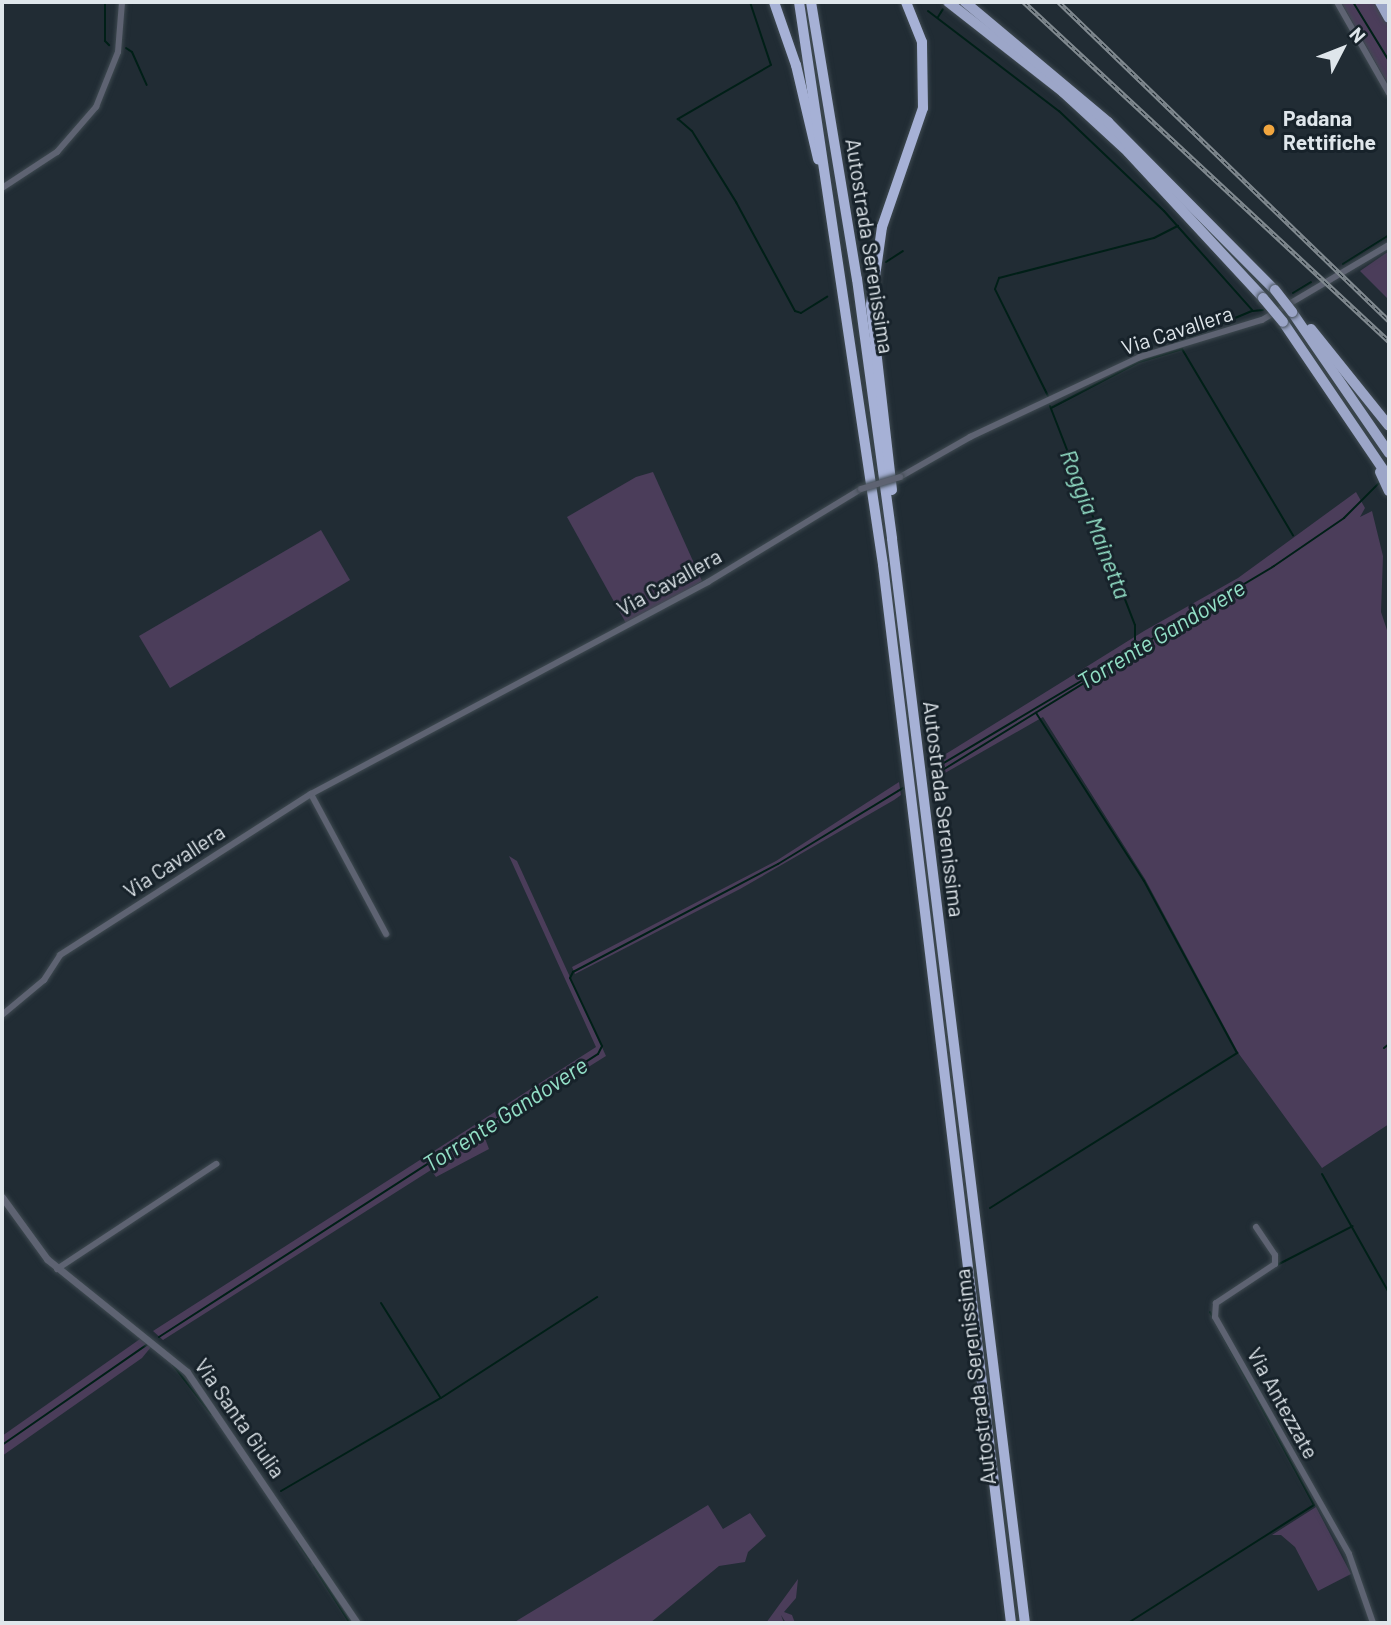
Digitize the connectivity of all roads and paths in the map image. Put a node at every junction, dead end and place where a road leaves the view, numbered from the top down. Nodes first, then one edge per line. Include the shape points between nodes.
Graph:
1 (122, 2) edge
2 (774, 2) edge
3 (799, 2) edge
4 (811, 2) edge
5 (906, 2) edge
6 (948, 2) edge
7 (965, 2) edge
8 (1338, 2) edge
9 (1380, 2) edge
10 (1389, 18) edge
11 (1389, 93) edge
12 (2, 188) edge
13 (1389, 245) edge
14 (844, 282) junction
15 (1292, 312) junction
16 (1389, 426) edge
17 (1358, 428) junction
18 (1389, 453) edge
19 (1389, 478) edge
20 (1389, 491) edge
21 (892, 539) junction
22 (311, 794) junction
23 (386, 933) dead end
24 (2, 1016) edge
25 (216, 1164) dead end
26 (2, 1197) edge
27 (1255, 1227) dead end
28 (57, 1269) junction
29 (356, 1623) edge
30 (1011, 1623) edge
31 (1025, 1623) edge
32 (1373, 1623) edge

1 - 12 street via 118,52 96,107 57,152
2 - 14 highway via 796,65
3 - 14 highway, Autostrada Serenissima
4 - 21 highway, Autostrada Serenissima via 857,279
5 - 21 highway via 922,42 923,108 882,227 871,298 892,476
6 - 17 highway, bridge via 1063,92 1128,152 1263,298
7 - 15 highway, bridge via 1108,122
8 - 11 street
9 - 10 highway
13 - 22 street, Via Cavallera, bridge via 1262,320 1140,357 970,437 900,477 861,489 708,582
14 - 30 highway, Autostrada Serenissima
15 - 16 highway via 1340,360
15 - 18 highway
17 - 19 highway
17 - 20 highway
21 - 31 highway, Autostrada Serenissima
22 - 23 street
22 - 24 street, Via Cavallera via 60,955 44,980
25 - 28 street
26 - 28 street, Via Santa Giulia via 32,1244
27 - 32 street, Via Antezzate via 1275,1255 1275,1264 1216,1303 1215,1317 1349,1554
28 - 29 street, Via Santa Giulia via 159,1345 187,1372

